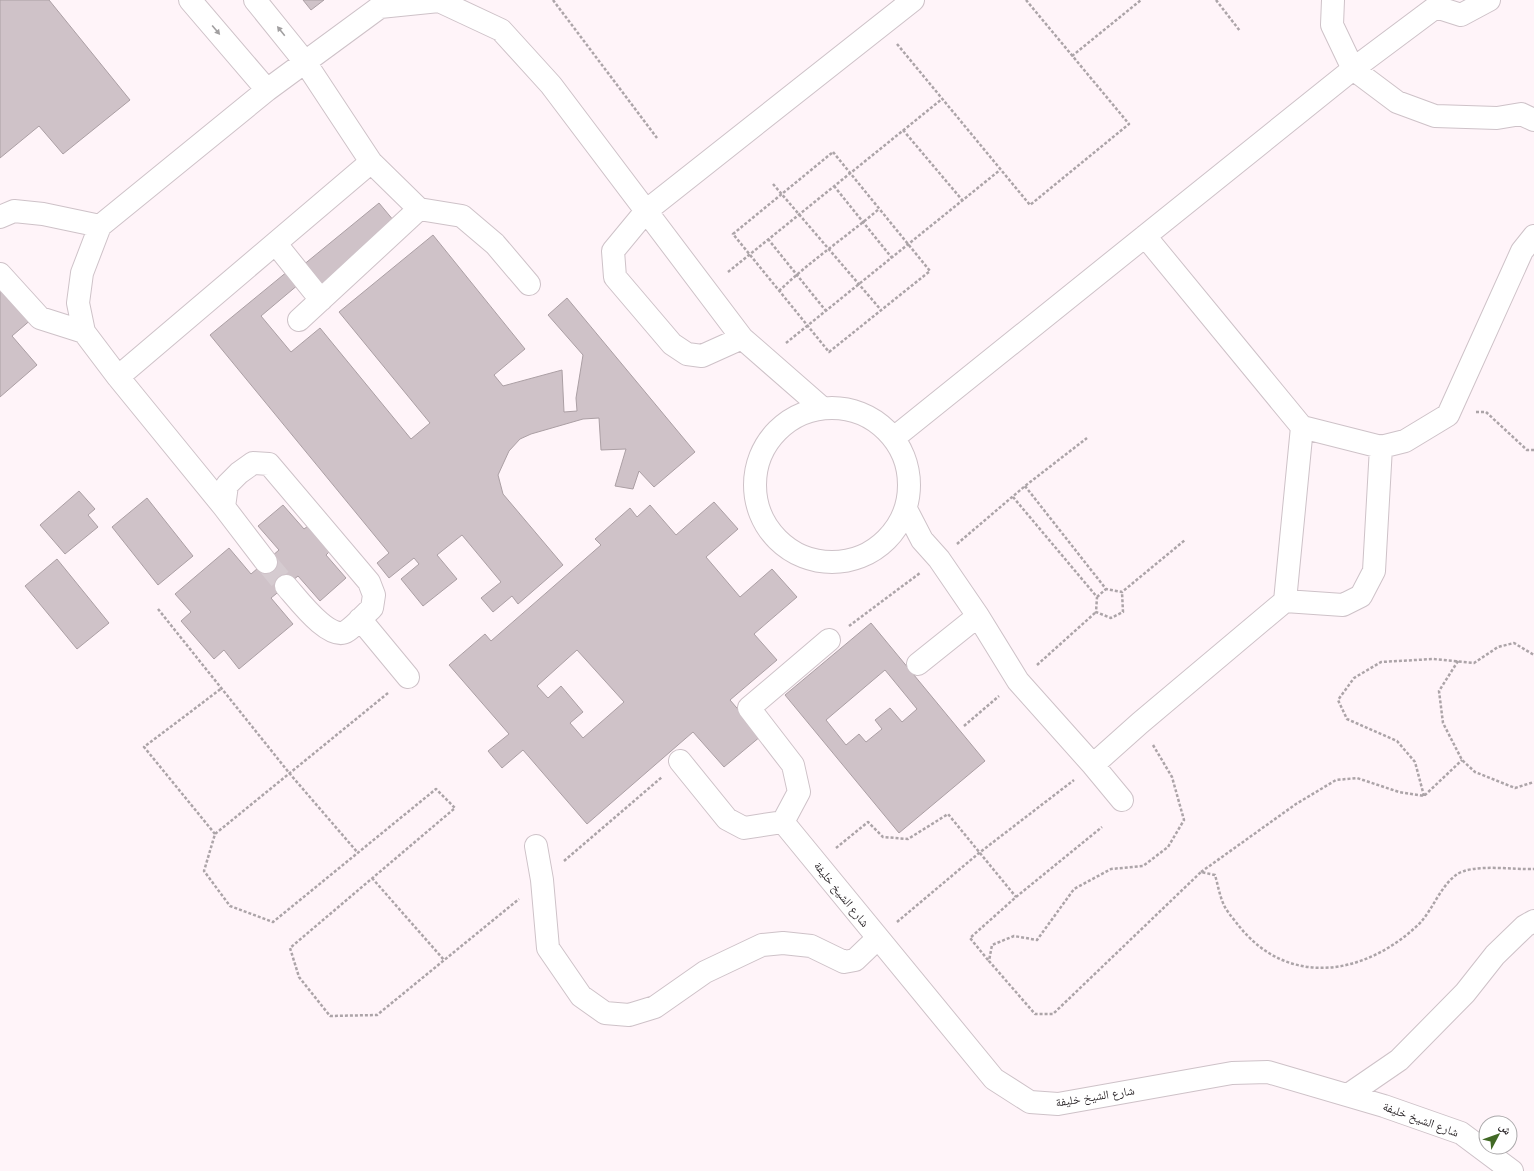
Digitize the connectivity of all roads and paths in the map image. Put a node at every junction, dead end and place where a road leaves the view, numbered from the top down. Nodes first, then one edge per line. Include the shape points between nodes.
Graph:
1 (190, 0) edge
2 (255, 0) edge
3 (553, 0) edge
4 (913, 0) edge
5 (1026, 0) edge
6 (1141, 0) edge
7 (1216, 0) edge
8 (1333, 0) edge
9 (1489, 0) edge
10 (1435, 3) edge
11 (881, 25) junction
12 (1240, 31) dead end
13 (1072, 56) junction
14 (305, 62) junction
15 (1353, 69) junction
16 (267, 90) junction
17 (942, 99) junction
18 (1534, 120) edge
19 (903, 130) junction
20 (657, 138) dead end
21 (371, 162) junction
22 (1000, 170) junction
23 (850, 173) junction
24 (773, 184) dead end
25 (834, 186) junction
26 (782, 194) junction
27 (963, 201) junction
28 (419, 209) junction
29 (879, 209) junction
30 (646, 211) junction
31 (799, 214) junction
32 (0, 217) edge
33 (864, 222) junction
34 (100, 226) junction
35 (1145, 236) junction
36 (1534, 236) edge
37 (768, 239) junction
38 (276, 244) junction
39 (908, 244) junction
40 (830, 250) junction
41 (749, 254) junction
42 (892, 258) junction
43 (728, 272) dead end
44 (0, 274) edge
45 (796, 274) junction
46 (529, 284) dead end
47 (860, 284) junction
48 (779, 291) junction
49 (321, 300) junction
50 (881, 310) junction
51 (826, 311) junction
52 (299, 320) dead end
53 (808, 326) junction
54 (84, 332) junction
55 (742, 338) junction
56 (766, 359) junction
57 (118, 377) junction
58 (821, 407) junction
59 (1448, 415) junction
60 (1302, 427) junction
61 (895, 437) junction
62 (1087, 438) dead end
63 (1381, 447) junction
64 (1534, 450) edge
65 (1025, 486) junction
66 (1013, 497) junction
67 (224, 507) junction
68 (907, 511) junction
69 (1185, 540) dead end
70 (939, 559) junction
71 (266, 562) tunnel mouth
72 (286, 586) tunnel mouth
73 (1106, 589) junction
74 (1122, 592) junction
75 (1097, 597) junction
76 (1285, 601) junction
77 (158, 609) dead end
78 (978, 616) junction
79 (360, 618) junction
80 (829, 640) joint
81 (1534, 655) edge
82 (1458, 661) junction
83 (918, 664) dead end
84 (408, 677) joint
85 (222, 688) junction
86 (1140, 723) junction
87 (1462, 760) junction
88 (680, 761) joint
89 (1093, 765) junction
90 (290, 774) junction
91 (1534, 782) edge
92 (1424, 796) junction
93 (1122, 800) dead end
94 (782, 822) junction
95 (1102, 827) dead end
96 (216, 834) junction
97 (536, 846) dead end
98 (358, 853) junction
99 (979, 853) junction
100 (817, 864) junction
101 (1534, 869) edge
102 (1201, 872) junction
103 (372, 878) junction
104 (542, 880) junction
105 (1016, 897) junction
106 (1534, 922) edge
107 (878, 938) junction
108 (444, 960) junction
109 (988, 961) junction
110 (1348, 1095) junction
111 (1512, 1171) edge

1 -> 16 street
14 -> 2 street
3 - 20 path
4 - 11 street
5 - 13 path
6 - 13 path
7 - 12 path
8 - 15 street via 1332,26
9 - 10 street via 1461,15
10 - 15 street
11 - 17 path
11 - 30 street
13 - 22 path via 1128,124 1030,205
14 - 16 street
14 - 21 street
14 - 30 street via 380,7 439,1 501,30 551,85
15 - 18 street via 1397,102 1435,116 1497,118 1521,114
15 - 35 street
16 - 34 street
17 - 19 path
17 - 22 path
19 - 23 path
19 - 27 path
21 - 28 street
21 - 38 street
22 - 27 path
23 - 25 path
23 - 26 path via 833,152
23 - 29 path
24 - 26 path
25 - 31 path
25 - 33 path
26 - 31 path
26 - 41 path via 733,234
27 - 39 path
28 - 46 street via 462,216 495,244
28 - 49 street
29 - 33 path
29 - 39 path
30 - 55 street
30 - 55 street via 613,251 615,277 672,344 687,354 702,356
31 - 37 path
31 - 40 path
32 - 34 street via 14,211 43,214
33 - 40 path
33 - 42 path
34 - 54 street via 82,273 78,303
35 - 60 street
35 - 61 street
36 - 59 street via 1522,251
37 - 41 path
37 - 45 path
38 - 49 street
38 - 57 street
39 - 42 path
39 - 50 path via 930,271
40 - 45 path
40 - 47 path
41 - 43 path
41 - 48 path
42 - 47 path
44 - 54 street via 40,318
45 - 48 path
45 - 51 path
47 - 50 path
47 - 51 path
48 - 53 path
49 - 52 street
50 - 53 path via 830,352
51 - 53 path
53 - 56 path
54 - 57 street
55 - 56 street
56 - 58 street
57 - 67 street
58 - 61 street via 862,412
58 - 68 street via 779,426 755,467 759,514 784,545 789,551 834,564 879,549
59 - 63 street via 1405,441
59 - 64 path via 1486,412 1527,450
60 - 63 street
60 - 76 street
61 - 68 street via 910,473
62 - 65 path
63 - 76 street via 1374,571 1361,596 1343,605
65 - 66 path
65 - 73 path
66 - 70 path
66 - 75 path
67 - 71 street
67 - 79 street via 227,485 239,473 254,463 269,464 369,582 374,595 372,608
68 - 70 street via 922,540
69 - 74 path
70 - 78 street
70 - 80 path
72 - 79 street via 325,628 334,633 346,632
73 - 74 path
73 - 75 path
74 - 75 path via 1123,612 1111,618 1096,612
76 - 86 street
77 - 85 path
78 - 83 street
78 - 89 street via 1018,681
79 - 84 street
80 - 94 street via 748,708 793,765 799,792
81 - 82 path via 1514,642 1498,647 1474,663
82 - 87 path via 1439,691 1443,723
82 - 92 path via 1381,662 1354,678 1338,700 1347,719 1397,741 1415,762
84 - 90 path
85 - 90 path
85 - 96 path via 144,747
86 - 89 street
86 - 109 path via 1172,777 1184,820 1168,847 1143,866 1111,869 1074,889 1037,940 1014,936 992,945
87 - 91 path via 1475,772 1515,788
87 - 92 path
88 - 94 street via 727,819 744,828
88 - 104 path
89 - 93 street
89 - 99 path
90 - 96 path
90 - 98 path
92 - 102 path via 1399,792 1357,778 1336,780 1296,804
94 - 100 street, شارع الشيخ خليفة
95 - 105 path
96 - 98 path via 204,871 230,906 274,922
97 - 104 street
98 - 103 path via 436,789 455,808
99 - 100 path via 948,814 908,839 883,837 868,822
99 - 105 path
99 - 107 path
100 - 107 street, شارع الشيخ خليفة
101 - 102 path via 1483,867 1457,874 1420,923 1384,952 1347,966 1312,969 1280,960 1250,940 1226,909 1215,875
102 - 109 path via 1053,1014 1035,1014
103 - 108 path
103 - 108 path via 290,948 299,977 330,1016 377,1015
104 - 107 street via 548,948 581,996 604,1012 629,1015 655,1007 705,972 762,946 784,943 810,946 844,962 855,960
104 - 108 path
105 - 109 path via 970,938
106 - 110 street via 1525,926 1495,955 1465,993 1404,1055
107 - 110 street, شارع الشيخ خليفة via 994,1079 1030,1102 1058,1104 1232,1073 1268,1072
110 - 111 street, شارع الشيخ خليفة via 1461,1132

